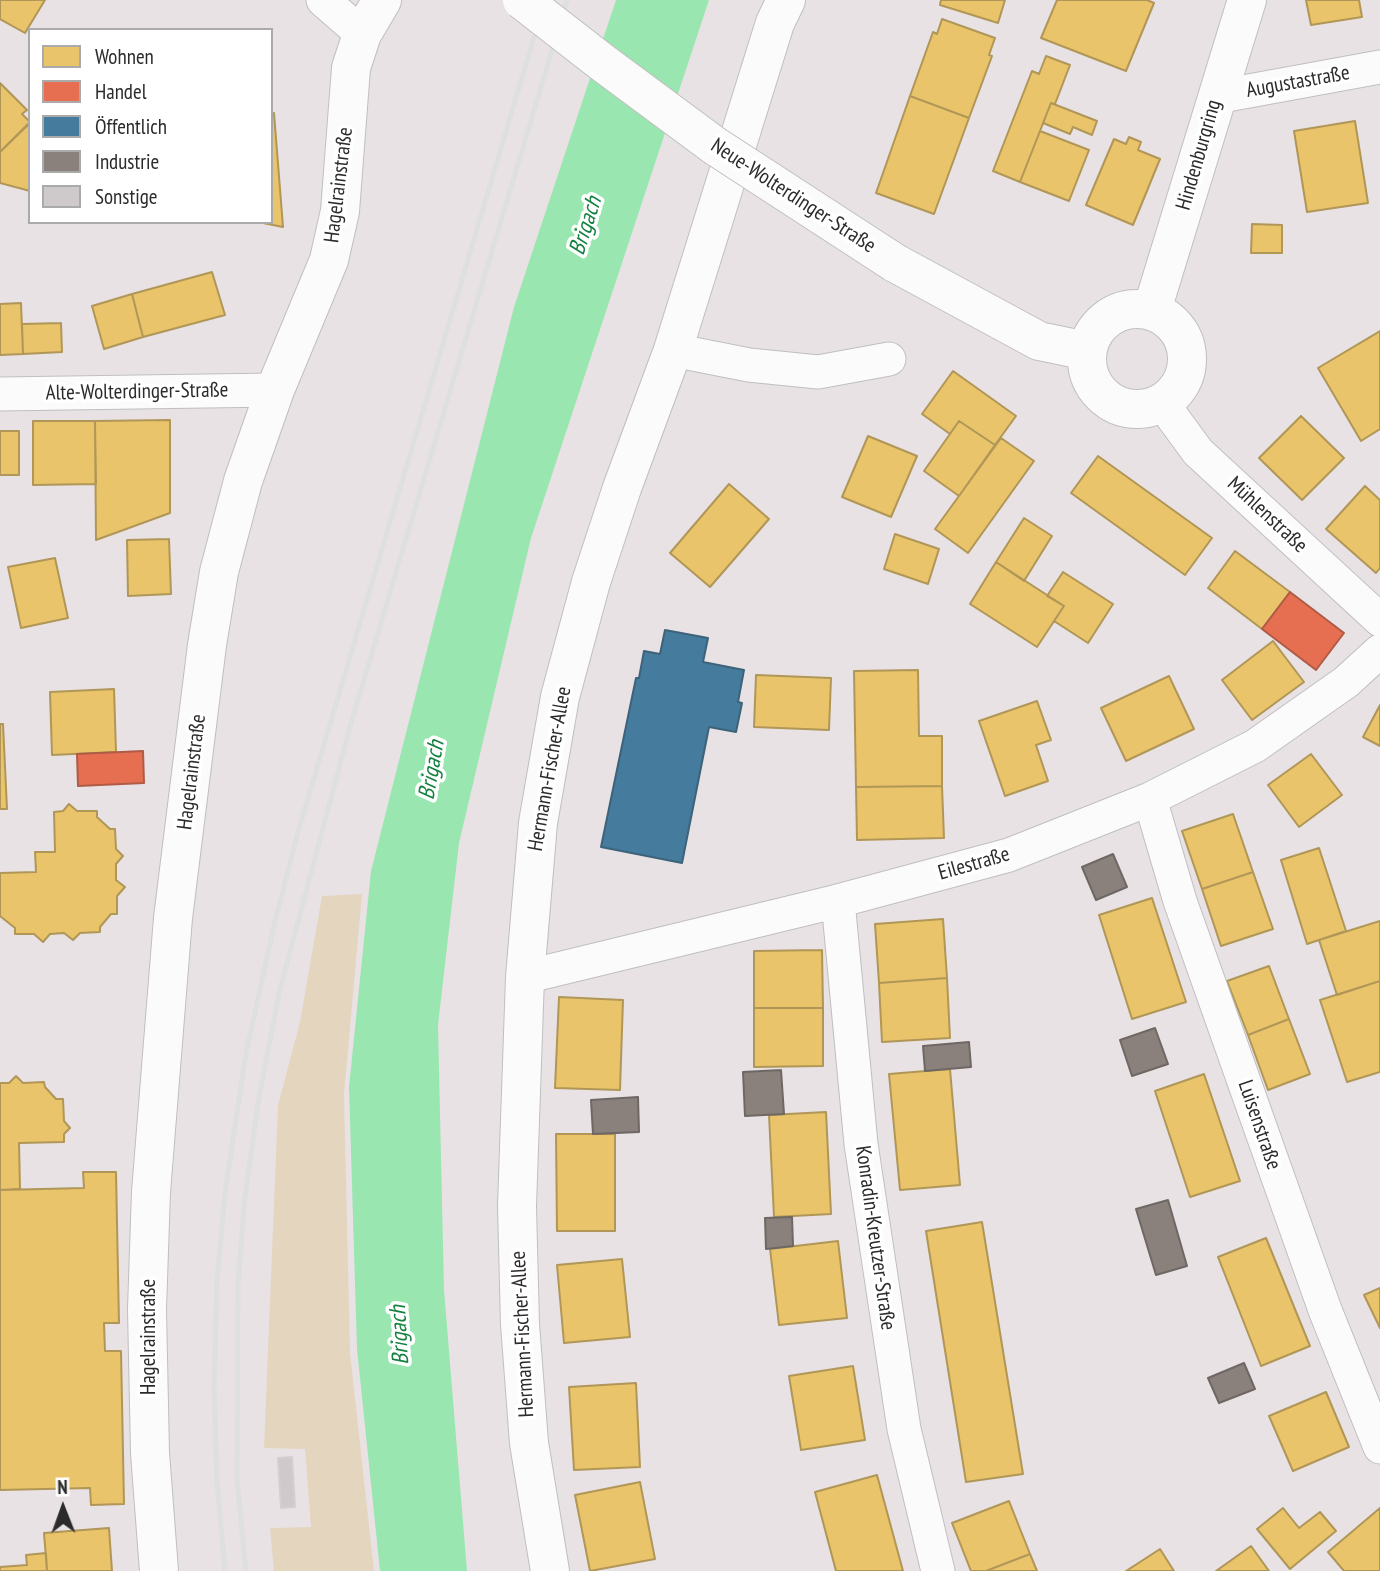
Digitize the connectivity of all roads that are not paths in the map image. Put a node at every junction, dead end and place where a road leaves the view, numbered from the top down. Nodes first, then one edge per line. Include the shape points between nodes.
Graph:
1 (323, 0) edge
2 (382, 0) edge
3 (522, 0) edge
4 (786, 0) edge
5 (1247, 0) edge
6 (362, 34) junction
7 (1380, 67) edge
8 (1216, 97) junction
9 (1152, 310) junction
10 (673, 350) junction
11 (1087, 351) junction
12 (889, 359) dead end
13 (275, 390) junction
14 (0, 394) edge
15 (1164, 401) junction
16 (1380, 620) edge
17 (1380, 650) edge
18 (1150, 799) junction
19 (838, 901) junction
20 (525, 977) junction
21 (1380, 1447) edge
22 (159, 1571) edge
23 (550, 1571) edge
24 (938, 1571) edge

1 - 6 street
2 - 6 main road, Hagelrainstraße
3 - 11 main road, Neue-Wolterdinger-Straße, bridge via 715,146 895,263 1039,341
4 - 10 main road, Hermann-Fischer-Allee
5 - 8 main road, Hindenburgring
6 - 13 main road, Hagelrainstraße via 351,68 340,211 329,260
7 - 8 street, Augustastraße
8 - 9 main road, Hindenburgring
9 - 11 main road via 1130,309 1110,316
9 - 15 main road via 1169,319 1188,352 1178,388
10 - 12 street via 818,372
10 - 20 main road, Hermann-Fischer-Allee via 621,488 560,697 538,822
11 - 15 main road via 1093,383 1110,400 1132,409
13 - 14 street, Alte-Wolterdinger-Straße
13 - 22 main road, Hagelrainstraße via 243,481 219,572 173,918 151,1192 147,1309 150,1453
15 - 16 street, Mühlenstraße via 1198,452
17 - 18 street, Eilestraße via 1346,682 1255,746
18 - 19 street, Eilestraße via 1009,855
18 - 21 street, Luisenstraße via 1180,901 1315,1285
19 - 20 street, Eilestraße
19 - 24 street, Konradin-Kreutzer-Straße via 865,1171 904,1429
20 - 23 main road, Hermann-Fischer-Allee via 517,1206 520,1324 529,1443

